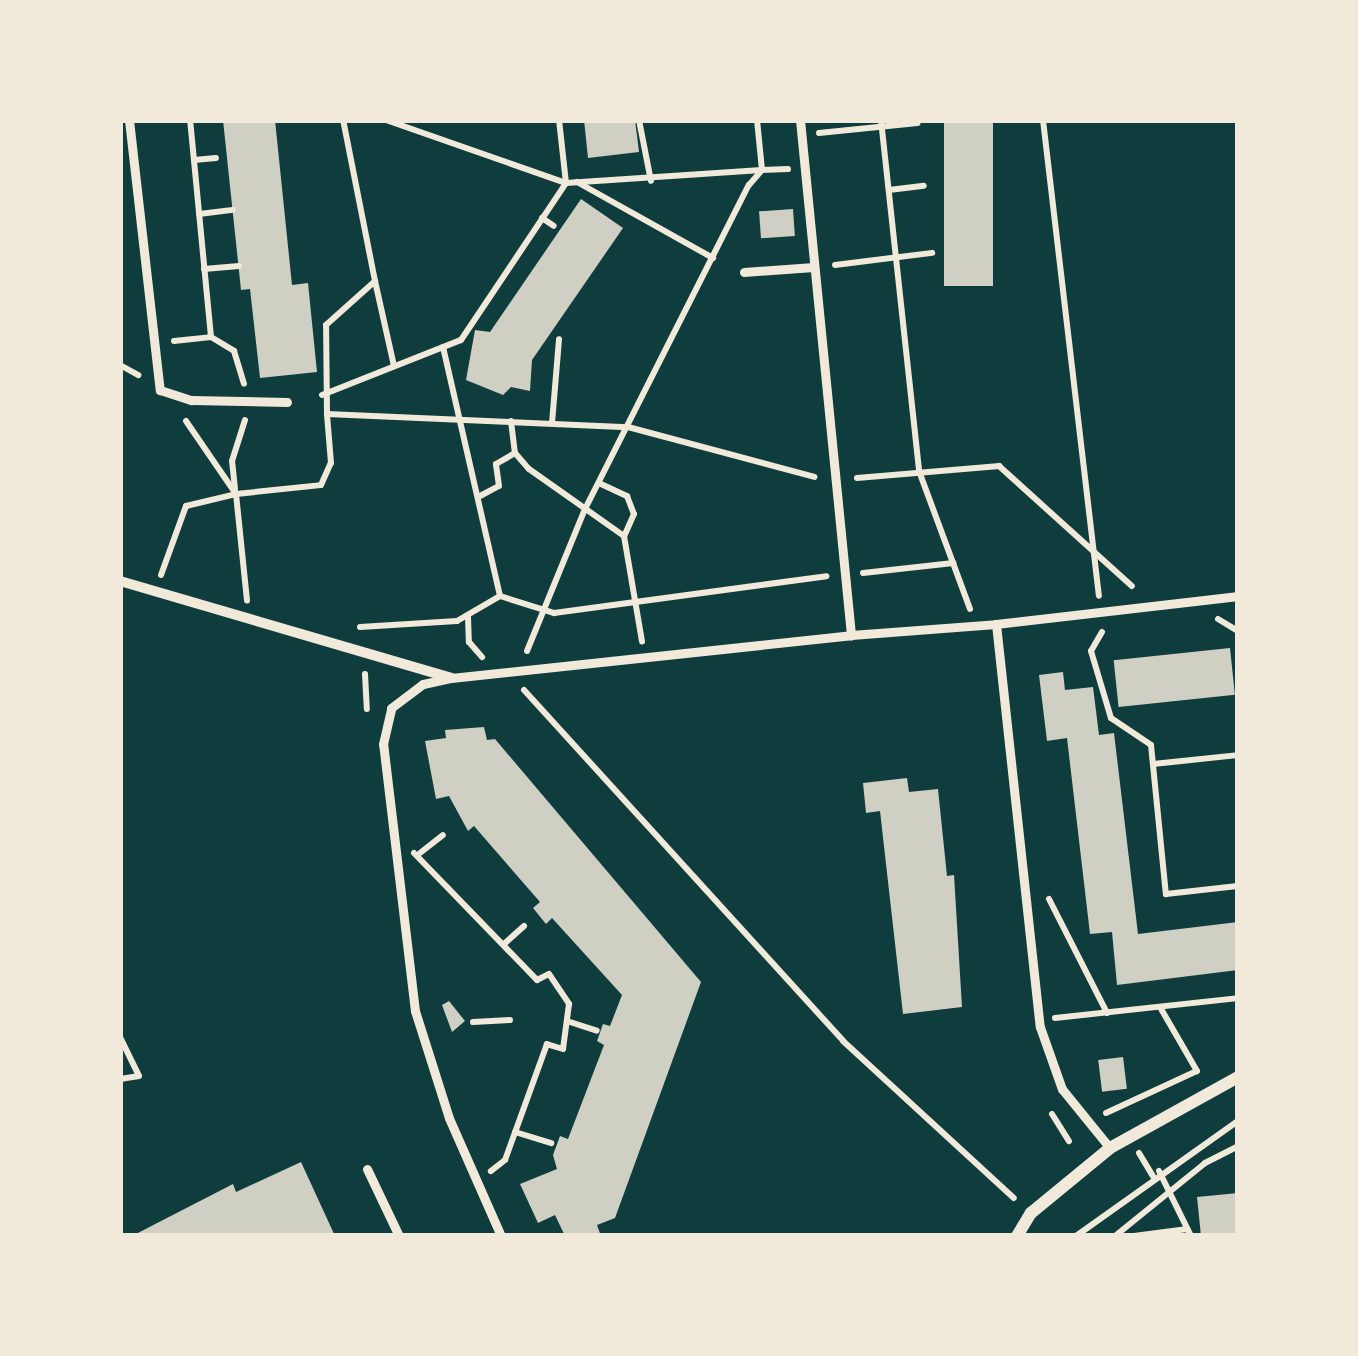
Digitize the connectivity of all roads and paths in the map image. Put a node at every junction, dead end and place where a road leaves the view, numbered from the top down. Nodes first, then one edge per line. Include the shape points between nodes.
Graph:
1 (129, 120) edge
2 (190, 120) edge
3 (343, 120) edge
4 (386, 120) edge
5 (559, 120) edge
6 (638, 120) edge
7 (757, 120) edge
8 (800, 120) edge
9 (1043, 120) edge
10 (881, 123) edge
11 (916, 123) dead end
12 (840, 131) dead end
13 (216, 158) dead end
14 (194, 160) junction
15 (804, 168) junction
16 (762, 170) junction
17 (651, 181) junction
18 (578, 182) junction
19 (566, 183) junction
20 (924, 186) dead end
21 (889, 190) junction
22 (233, 210) dead end
23 (199, 214) junction
24 (542, 218) junction
25 (554, 226) dead end
26 (932, 253) dead end
27 (896, 256) junction
28 (713, 258) junction
29 (852, 263) dead end
30 (238, 266) dead end
31 (814, 267) junction
32 (204, 269) junction
33 (744, 272) dead end
34 (375, 281) junction
35 (491, 295) junction
36 (501, 302) dead end
37 (211, 337) junction
38 (559, 339) dead end
39 (442, 347) junction
40 (394, 367) junction
41 (160, 390) junction
42 (322, 395) junction
43 (286, 402) dead end
44 (249, 405) junction
45 (327, 414) junction
46 (463, 419) junction
47 (511, 421) junction
48 (552, 423) junction
49 (628, 427) junction
50 (514, 453) junction
51 (920, 471) junction
52 (837, 479) junction
53 (601, 484) junction
54 (236, 493) junction
55 (480, 496) junction
56 (584, 509) junction
57 (624, 536) junction
58 (1092, 548) junction
59 (953, 563) junction
60 (847, 574) junction
61 (120, 581) edge
62 (158, 591) junction
63 (500, 596) junction
64 (1238, 596) edge
65 (640, 600) junction
66 (1151, 604) junction
67 (542, 611) junction
68 (1101, 612) junction
69 (1212, 615) dead end
70 (249, 616) junction
71 (468, 617) junction
72 (1116, 622) dead end
73 (996, 624) junction
74 (975, 625) junction
75 (1238, 631) edge
76 (851, 635) junction
77 (337, 640) junction
78 (644, 657) junction
79 (521, 671) junction
80 (498, 675) junction
81 (451, 678) junction
82 (1238, 754) edge
83 (1154, 764) junction
84 (443, 835) dead end
85 (420, 853) junction
86 (399, 854) junction
87 (1046, 878) dead end
88 (1234, 887) edge
89 (1238, 896) edge
90 (524, 926) dead end
91 (504, 944) junction
92 (1238, 998) edge
93 (1160, 1007) junction
94 (1107, 1013) junction
95 (510, 1020) dead end
96 (1040, 1020) junction
97 (473, 1022) dead end
98 (570, 1022) junction
99 (596, 1031) dead end
100 (120, 1037) edge
101 (1209, 1065) dead end
102 (1197, 1071) junction
103 (1238, 1077) edge
104 (120, 1079) edge
105 (1238, 1120) edge
106 (1088, 1123) junction
107 (515, 1132) junction
108 (551, 1143) dead end
109 (1238, 1146) edge
110 (1110, 1148) junction
111 (367, 1169) dead end
112 (1159, 1171) junction
113 (475, 1178) junction
114 (1170, 1192) junction
115 (1030, 1213) junction
116 (1190, 1233) edge
117 (399, 1236) edge
118 (501, 1236) edge
119 (1017, 1236) edge
120 (1076, 1236) edge
121 (1115, 1236) edge
122 (1134, 1236) edge

1 - 41 lane
2 - 14 path
3 - 34 path
4 - 19 path
5 - 19 path
6 - 17 path
7 - 16 path
8 - 15 lane
9 - 58 path
10 - 11 path
10 - 12 path
10 - 21 path
13 - 14 path
14 - 23 path
15 - 16 path
15 - 31 lane
16 - 17 path
16 - 28 path
17 - 18 path
18 - 19 path
18 - 28 path
19 - 24 path
20 - 21 path
21 - 27 path
22 - 23 path
23 - 32 path
24 - 25 path
24 - 35 path
26 - 27 path
27 - 29 path
27 - 51 path
28 - 49 path
30 - 32 path
31 - 33 lane
31 - 52 lane
32 - 37 path
34 - 40 path
34 - 42 path via 326,326
35 - 36 path
35 - 39 path via 461,340
37 - 41 path via 172,342
37 - 44 path via 234,350
38 - 48 path
39 - 40 path
39 - 46 path
40 - 42 path
41 - 44 lane
41 - 54 path
42 - 45 path
43 - 44 lane
44 - 54 path via 232,460
45 - 46 path
45 - 54 path via 331,463 321,485
46 - 47 path
46 - 55 path
47 - 48 path
47 - 50 path
48 - 49 path
49 - 52 path
49 - 53 path
50 - 55 path via 496,464 499,486
50 - 56 path
51 - 52 path
51 - 58 path via 999,466
51 - 59 path
52 - 60 lane
53 - 56 path
53 - 57 path via 627,496 634,514
54 - 62 path via 186,506
54 - 70 path
55 - 63 path
56 - 57 path
56 - 67 path
57 - 65 path
58 - 66 path
58 - 68 path
59 - 60 path
59 - 74 path
60 - 65 path
60 - 76 lane
61 - 62 street
62 - 70 street
63 - 67 path
63 - 71 path
64 - 66 lane
65 - 67 path
65 - 78 path
66 - 68 lane
67 - 79 path
68 - 73 lane
69 - 75 path
70 - 77 street
71 - 77 path via 355,627
71 - 80 path via 469,642
72 - 83 path via 1095,637 1098,677 1111,718 1151,746
73 - 74 lane
73 - 96 lane
74 - 76 lane
76 - 78 lane
77 - 81 street
78 - 79 lane
79 - 80 lane
80 - 81 lane
80 - 115 path via 530,693 842,1041
81 - 86 lane via 404,694 391,708 383,744
82 - 83 path
83 - 88 path via 1166,894
84 - 85 path
85 - 86 path
85 - 91 path
86 - 113 lane via 415,1011
87 - 94 path via 1049,902
88 - 89 path
90 - 91 path
91 - 98 path via 537,980 549,974 569,1004
92 - 93 path
93 - 94 path
93 - 102 path
94 - 96 path
95 - 97 path
96 - 106 lane via 1062,1089
98 - 99 path
98 - 107 path via 562,1049 548,1044
100 - 104 path via 139,1076
101 - 102 path
102 - 106 path
103 - 110 street
105 - 112 path
106 - 110 lane
107 - 108 path
107 - 113 path via 505,1160
109 - 114 path
110 - 115 street
111 - 117 lane
112 - 114 path
112 - 120 path
113 - 118 lane
114 - 116 path
114 - 121 path
115 - 119 street
116 - 122 path

